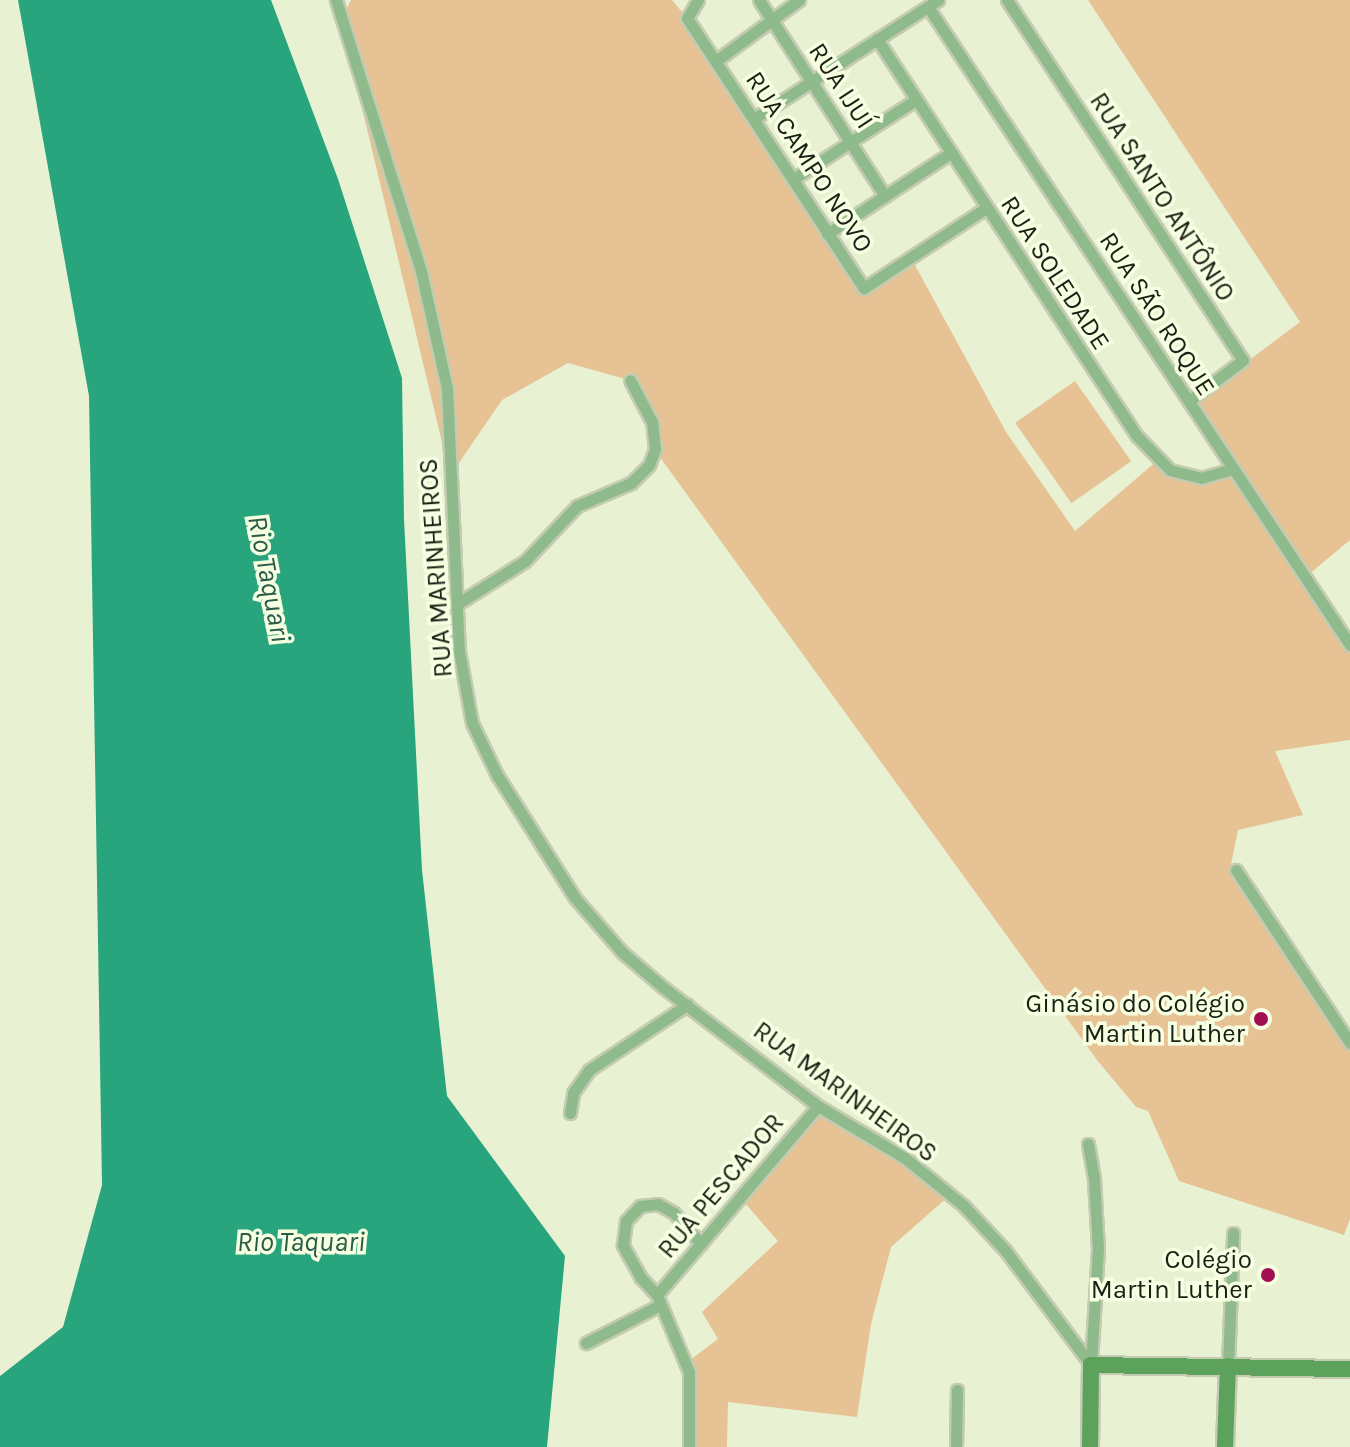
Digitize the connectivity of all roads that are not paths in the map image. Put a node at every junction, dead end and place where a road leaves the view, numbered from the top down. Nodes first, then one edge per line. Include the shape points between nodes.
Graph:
1 (336, 0) edge
2 (759, 0) edge
3 (799, 0) edge
4 (1007, 0) edge
5 (696, 1) edge
6 (933, 3) edge
7 (772, 20) junction
8 (877, 39) junction
9 (717, 60) junction
10 (811, 81) junction
11 (914, 101) junction
12 (755, 118) junction
13 (851, 142) junction
14 (949, 154) junction
15 (793, 179) junction
16 (885, 196) junction
17 (986, 208) junction
18 (827, 234) junction
19 (630, 380) dead end
20 (1189, 401) junction
21 (1232, 469) junction
22 (457, 604) junction
23 (1350, 645) edge
24 (1236, 870) dead end
25 (687, 1005) junction
26 (1350, 1043) edge
27 (818, 1106) junction
28 (570, 1113) dead end
29 (1088, 1144) dead end
30 (1233, 1233) dead end
31 (701, 1244) junction
32 (659, 1300) junction
33 (586, 1343) dead end
34 (1091, 1365) junction
35 (1228, 1366) junction
36 (1350, 1369) edge
37 (957, 1390) dead end
38 (689, 1447) edge
39 (956, 1447) edge
40 (1090, 1447) edge
41 (1225, 1447) edge

1 - 22 street, RUA MARINHEIROS via 421,271 447,388
2 - 7 street, RUA IJUÍ
3 - 7 street
4 - 20 street, RUA SANTO ANTÔNIO via 1243,360
5 - 9 street, RUA CAMPO NOVO via 687,18
6 - 8 street
6 - 20 street, RUA SÃO ROQUE
7 - 9 street
7 - 10 street, RUA IJUÍ
8 - 10 street
8 - 11 street, RUA SOLEDADE
9 - 12 street, RUA CAMPO NOVO
10 - 12 street
10 - 13 street, RUA IJUÍ
11 - 13 street
11 - 14 street, RUA SOLEDADE
12 - 15 street, RUA CAMPO NOVO
13 - 15 street
13 - 16 street, RUA IJUÍ
14 - 16 street
14 - 17 street, RUA SOLEDADE
15 - 18 street, RUA CAMPO NOVO
16 - 18 street
17 - 18 street, RUA CAMPO NOVO via 864,288
17 - 21 street, RUA SOLEDADE via 1137,436 1170,470 1201,478
19 - 22 street via 652,422 655,449 649,465 631,483 577,506 525,561
20 - 21 street, RUA SÃO ROQUE
21 - 23 street, RUA SÃO ROQUE
22 - 25 street, RUA MARINHEIROS via 472,723 497,775 575,898 604,933
24 - 26 street
25 - 27 street, RUA MARINHEIROS
25 - 28 street via 589,1070 573,1093
27 - 31 street, RUA PESCADOR
27 - 34 street, RUA MARINHEIROS via 905,1158 964,1206 1005,1250
29 - 34 street via 1098,1249
30 - 35 street
31 - 32 street, RUA PESCADOR
31 - 32 street via 674,1213 658,1204 640,1206 626,1221 623,1245
32 - 33 street
32 - 38 street via 689,1372
34 - 35 street
34 - 40 street
35 - 36 street
35 - 41 street
37 - 39 street

